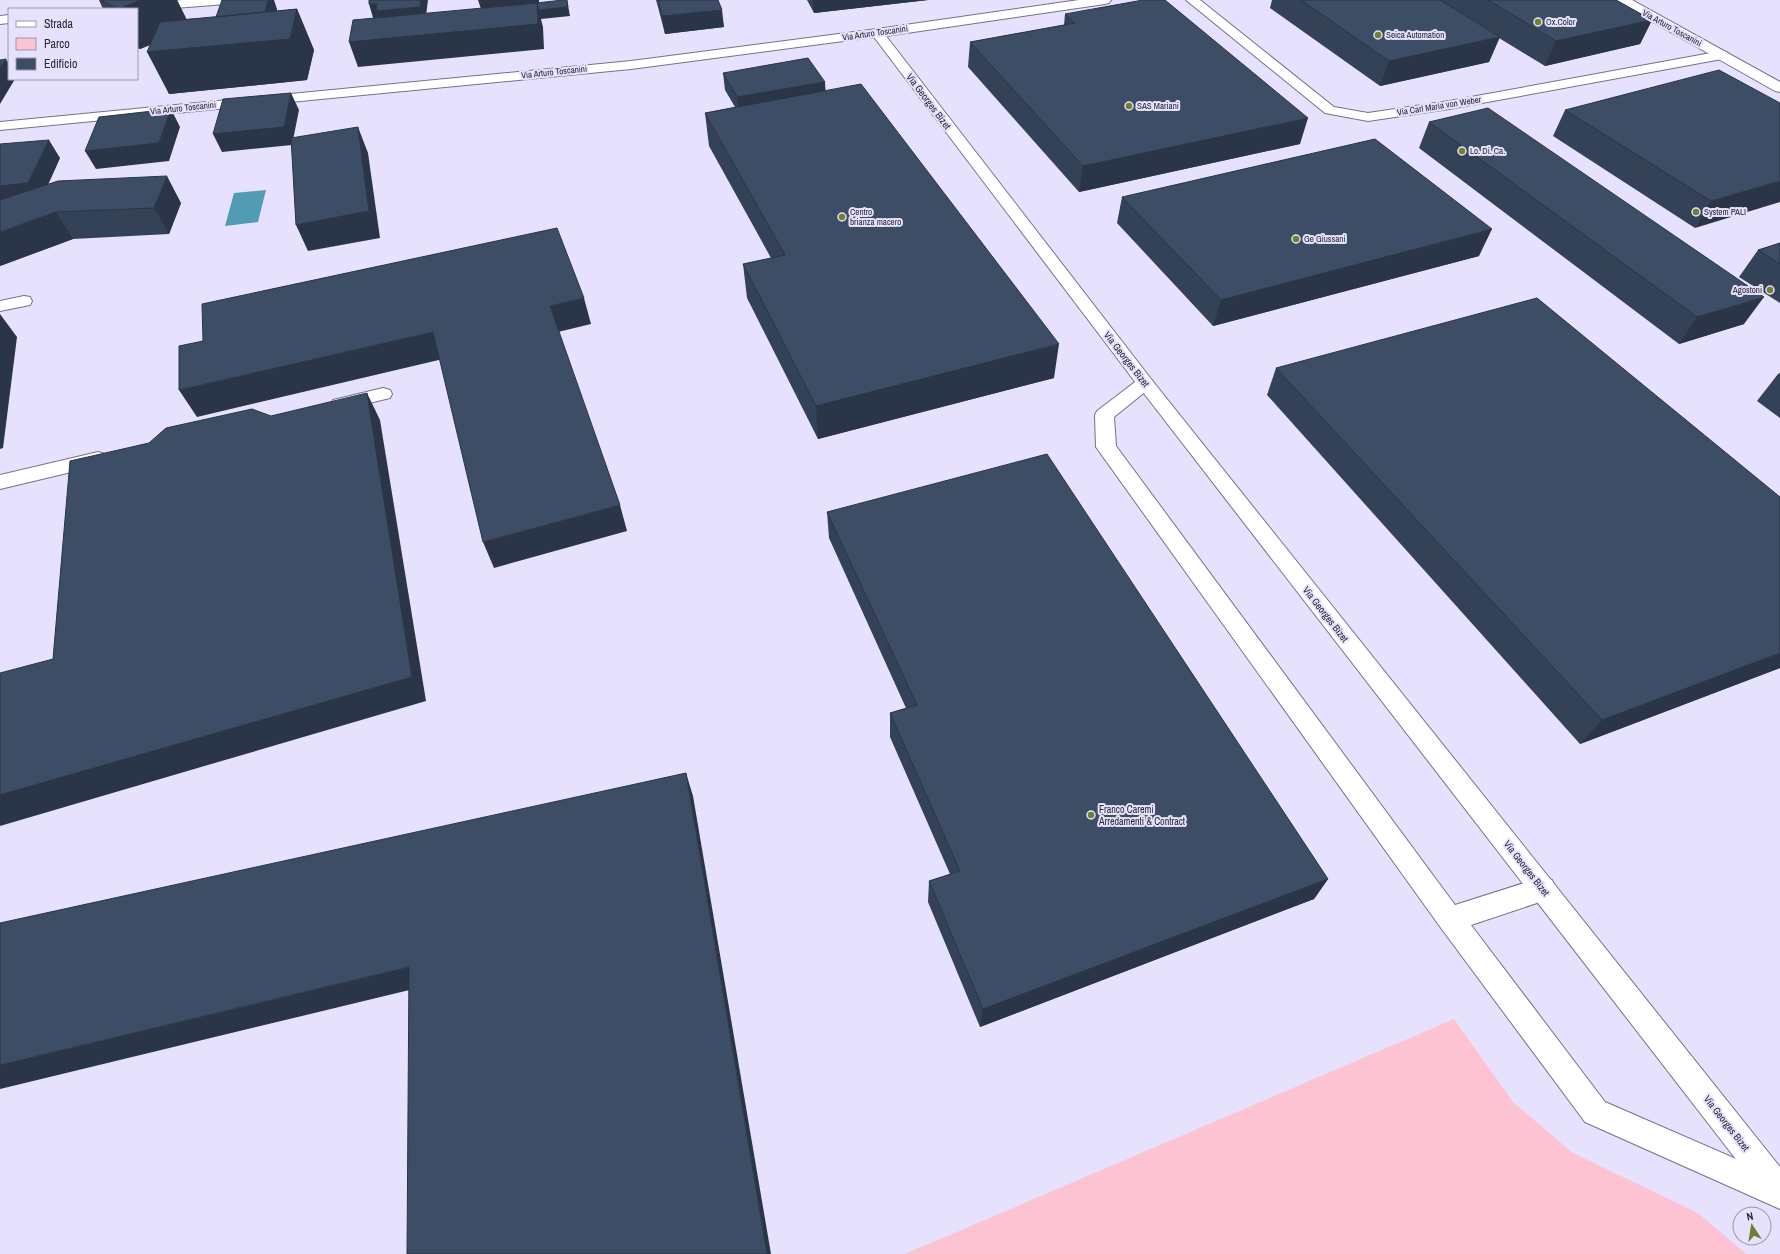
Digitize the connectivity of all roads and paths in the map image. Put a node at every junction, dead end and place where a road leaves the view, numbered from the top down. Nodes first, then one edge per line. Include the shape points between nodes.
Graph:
1 (226, 0) edge
2 (1011, 0) edge
3 (1105, 0) edge
4 (1192, 0) edge
5 (1623, 0) edge
6 (134, 8) edge
7 (1028, 11) junction
8 (877, 33) junction
9 (1722, 55) junction
10 (1780, 88) edge
11 (0, 126) edge
12 (24, 301) dead end
13 (0, 306) edge
14 (1145, 383) junction
15 (383, 394) dead end
16 (322, 408) edge
17 (115, 456) edge
18 (0, 482) edge
19 (1543, 889) junction
20 (1450, 919) junction
21 (1780, 1193) edge

1 - 6 street
2 - 7 street
3 - 7 street, Via Arturo Toscanini
4 - 9 street, Via Carl Maria von Weber via 1330,110 1368,117 1449,105
5 - 9 street, Via Arturo Toscanini
7 - 8 street, Via Arturo Toscanini
8 - 11 street, Via Arturo Toscanini via 631,65
8 - 14 street, Via Georges Bizet
9 - 10 street, Via Arturo Toscanini
12 - 13 street
14 - 19 street, Via Georges Bizet
14 - 20 street via 1104,415 1106,447
15 - 16 street
17 - 18 street
19 - 20 street
19 - 21 street, Via Georges Bizet
20 - 21 street via 1596,1112

